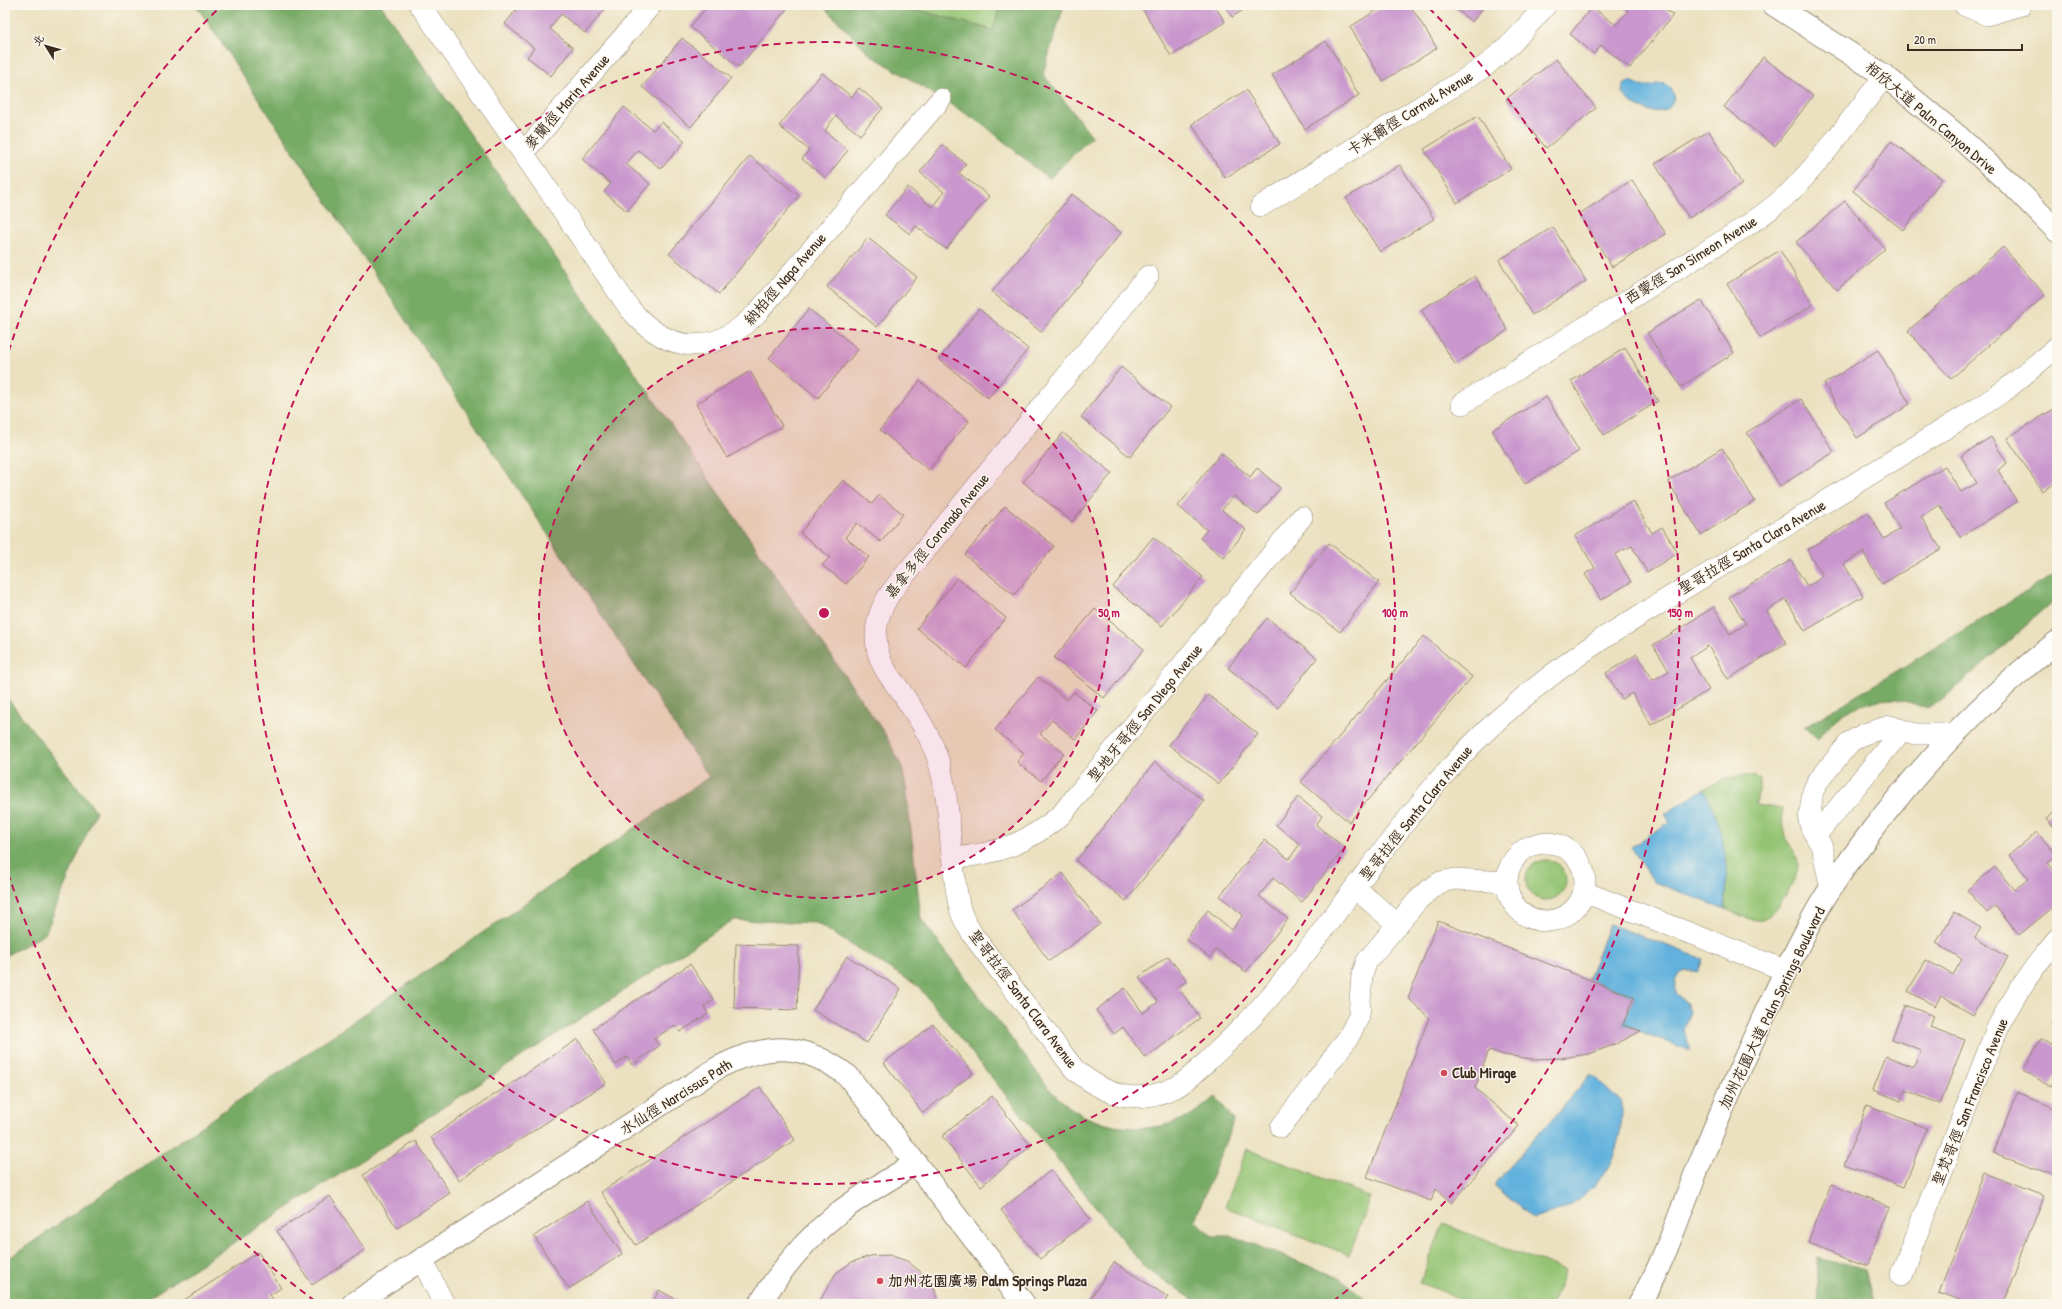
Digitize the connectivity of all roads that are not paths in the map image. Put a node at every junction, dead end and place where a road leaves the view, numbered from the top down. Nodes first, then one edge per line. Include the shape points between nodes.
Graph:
1 (420, 5) edge
2 (651, 5) edge
3 (1546, 5) edge
4 (1774, 5) edge
5 (1964, 5) edge
6 (2021, 5) edge
7 (1885, 76) junction
8 (941, 98) dead end
9 (523, 153) junction
10 (1261, 206) dead end
11 (2055, 225) edge
12 (1148, 276) dead end
13 (2057, 347) edge
14 (1462, 404) dead end
15 (1302, 517) dead end
16 (2057, 642) edge
17 (1902, 730) junction
18 (1955, 734) junction
19 (1816, 835) junction
20 (953, 858) junction
21 (1506, 882) junction
22 (1355, 888) junction
23 (1831, 888) junction
24 (1584, 892) junction
25 (1397, 924) junction
26 (2057, 939) edge
27 (1787, 970) junction
28 (1281, 1127) dead end
29 (916, 1163) junction
30 (422, 1260) junction
31 (1661, 1263) junction
32 (1901, 1275) dead end
33 (353, 1304) edge
34 (444, 1304) edge
35 (760, 1304) edge
36 (1024, 1304) edge
37 (1639, 1304) edge
38 (1650, 1304) edge

1 - 9 lane, 麥蘭徑 Marin Avenue
2 - 9 lane, 麥蘭徑 Marin Avenue
3 - 10 lane, 卡米爾徑 Carmel Avenue via 1512,43 1484,67
4 - 7 street, 栢欣大道 Palm Canyon Drive
5 - 6 lane via 1986,15
7 - 11 street, 栢欣大道 Palm Canyon Drive via 1959,137
7 - 14 lane, 西蒙徑 San Simeon Avenue via 1813,166 1775,206
8 - 9 lane, 納柏徑 Napa Avenue via 757,313 741,328 723,339 703,344 681,343 662,337 644,325 630,309
12 - 20 lane, 嘉拿多徑 Coronado Avenue via 895,587 884,601 878,617 878,652 884,668 924,727 937,755
13 - 22 lane, 聖哥拉徑 Santa Clara Avenue via 1980,408 1605,637 1516,701 1440,780
15 - 20 lane, 聖地牙哥徑 San Diego Avenue via 1060,815 1043,830 1000,851
16 - 18 street, 加州花園大道 Palm Springs Boulevard via 1984,704
17 - 18 lane via 1914,734
17 - 19 lane
17 - 19 lane via 1886,726 1858,736 1850,742 1815,786 1809,820
18 - 23 street, 加州花園大道 Palm Springs Boulevard via 1891,806 1846,864
19 - 23 lane via 1822,847
20 - 22 lane, 聖哥拉徑 Santa Clara Avenue via 960,910 972,934 987,955 1074,1069 1091,1084 1134,1097 1156,1094 1177,1086 1233,1037 1274,993
21 - 24 lane via 1509,896 1516,908 1540,921 1554,920 1567,914 1578,905
21 - 24 lane via 1510,866 1520,852 1534,844 1551,843 1566,848 1578,860 1584,875
21 - 25 lane via 1456,879 1441,882 1428,890
22 - 25 lane
23 - 27 street, 加州花園大道 Palm Springs Boulevard via 1807,928
24 - 27 lane
25 - 28 lane via 1367,961 1362,975 1359,1016 1348,1038
26 - 32 lane, 聖梵哥徑 San Francisco Avenue via 2034,966 1997,1028
27 - 31 street, 加州花園大道 Palm Springs Boulevard via 1735,1080
29 - 30 street, 水仙徑 Narcissus Path via 848,1076 830,1063 809,1053 786,1049 762,1050 719,1067
29 - 35 street via 838,1213 813,1235 791,1258
29 - 36 street, 水仙徑 Narcissus Path
30 - 33 street, 水仙徑 Narcissus Path
30 - 34 lane
31 - 37 street, 加州花園大道 Palm Springs Boulevard
31 - 38 street, 加州花園大道 Palm Springs Boulevard

